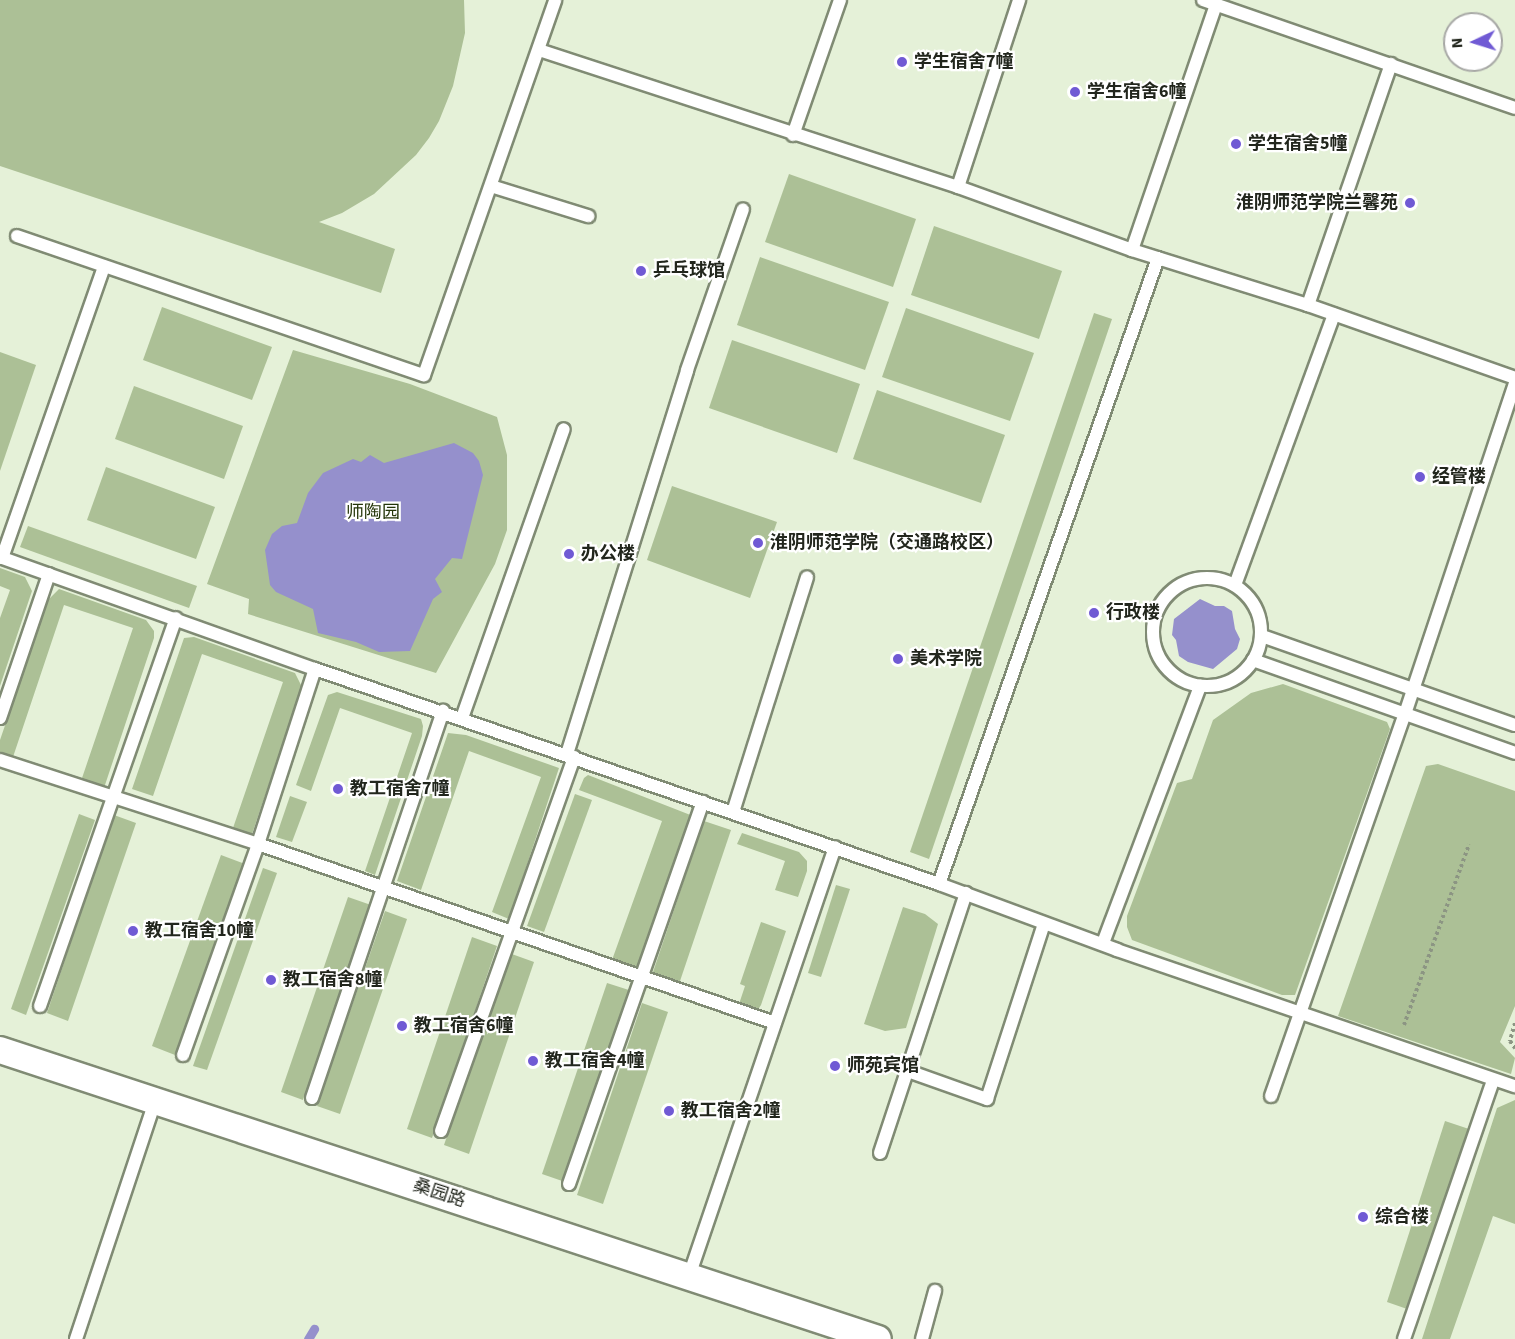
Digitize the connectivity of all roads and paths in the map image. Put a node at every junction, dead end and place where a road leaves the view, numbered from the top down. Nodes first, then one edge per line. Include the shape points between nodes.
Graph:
1 (555, 0) edge
2 (840, 0) edge
3 (1019, 0) edge
4 (1203, 0) edge
5 (1216, 4) junction
6 (539, 50) junction
7 (1390, 64) junction
8 (1515, 108) edge
9 (793, 135) junction
10 (491, 186) junction
11 (958, 187) junction
12 (743, 209) dead end
13 (588, 216) dead end
14 (17, 236) dead end
15 (1132, 250) junction
16 (1158, 258) junction
17 (104, 266) junction
18 (1308, 305) junction
19 (1334, 315) junction
20 (1515, 378) edge
21 (1515, 383) edge
22 (564, 429) dead end
23 (1, 557) edge
24 (49, 574) junction
25 (807, 577) dead end
26 (1235, 585) junction
27 (176, 618) junction
28 (1262, 636) junction
29 (1253, 660) junction
30 (315, 669) junction
31 (1200, 686) junction
32 (1413, 690) junction
33 (443, 711) junction
34 (1405, 714) junction
35 (0, 718) edge
36 (462, 718) junction
37 (1515, 725) edge
38 (1515, 753) edge
39 (571, 756) junction
40 (0, 760) edge
41 (112, 798) junction
42 (703, 802) junction
43 (733, 812) junction
44 (258, 844) junction
45 (1469, 844) dead end
46 (835, 848) junction
47 (939, 884) junction
48 (384, 888) junction
49 (966, 893) junction
50 (1044, 924) junction
51 (512, 931) junction
52 (1102, 943) junction
53 (640, 976) junction
54 (40, 1006) dead end
55 (1300, 1013) junction
56 (775, 1023) junction
57 (1515, 1023) edge
58 (1397, 1045) junction
59 (1515, 1047) edge
60 (0, 1050) edge
61 (183, 1055) dead end
62 (908, 1071) junction
63 (1492, 1080) junction
64 (1515, 1086) edge
65 (1271, 1096) dead end
66 (312, 1098) dead end
67 (154, 1101) junction
68 (441, 1131) dead end
69 (880, 1153) dead end
70 (569, 1184) dead end
71 (689, 1276) junction
72 (935, 1291) dead end
73 (844, 1334) edge
74 (76, 1339) edge
75 (878, 1339) edge
76 (922, 1339) edge
77 (1404, 1339) edge

1 - 6 lane
2 - 9 lane
3 - 11 lane
4 - 5 lane
5 - 7 lane
5 - 15 lane
6 - 9 lane
6 - 10 lane
7 - 8 lane
7 - 18 lane
9 - 11 lane
10 - 13 lane
10 - 17 lane via 424,375
11 - 15 lane
12 - 39 lane via 680,392
14 - 17 lane
15 - 16 lane
16 - 18 lane
16 - 47 lane
17 - 23 lane
18 - 19 lane
19 - 20 lane
19 - 26 lane
21 - 32 lane
22 - 36 lane
23 - 24 lane
24 - 27 lane
24 - 35 lane
25 - 43 lane
26 - 28 lane via 1251,600 1259,615
26 - 31 lane via 1206,577 1189,580 1168,595 1155,617 1153,636 1157,654 1167,669
27 - 30 lane
27 - 41 lane
28 - 29 lane
28 - 32 lane
29 - 31 lane via 1235,679 1218,686
29 - 34 lane
30 - 33 lane
30 - 44 lane
31 - 52 lane
32 - 34 lane
32 - 37 lane
33 - 36 lane
33 - 48 lane
34 - 38 lane
34 - 55 lane
36 - 39 lane
39 - 42 lane
39 - 51 lane
40 - 41 lane
41 - 44 lane
41 - 54 lane
42 - 43 lane
42 - 53 lane
43 - 46 lane
44 - 48 lane
44 - 61 lane
45 - 58 path
46 - 47 lane
46 - 56 lane
47 - 49 lane
48 - 51 lane
48 - 66 lane
49 - 50 lane
49 - 62 lane
50 - 52 lane
50 - 62 lane via 987,1099
51 - 53 lane
51 - 68 lane
52 - 55 lane
53 - 56 lane
53 - 70 lane
55 - 58 lane
55 - 65 lane
56 - 71 lane
57 - 59 path via 1510,1041
58 - 63 lane
60 - 67 street, 桑园路
62 - 69 lane
63 - 64 lane
63 - 77 lane
67 - 71 street, 桑园路
67 - 74 lane
71 - 73 street, 桑园路
72 - 76 lane
73 - 75 street, 桑园路

